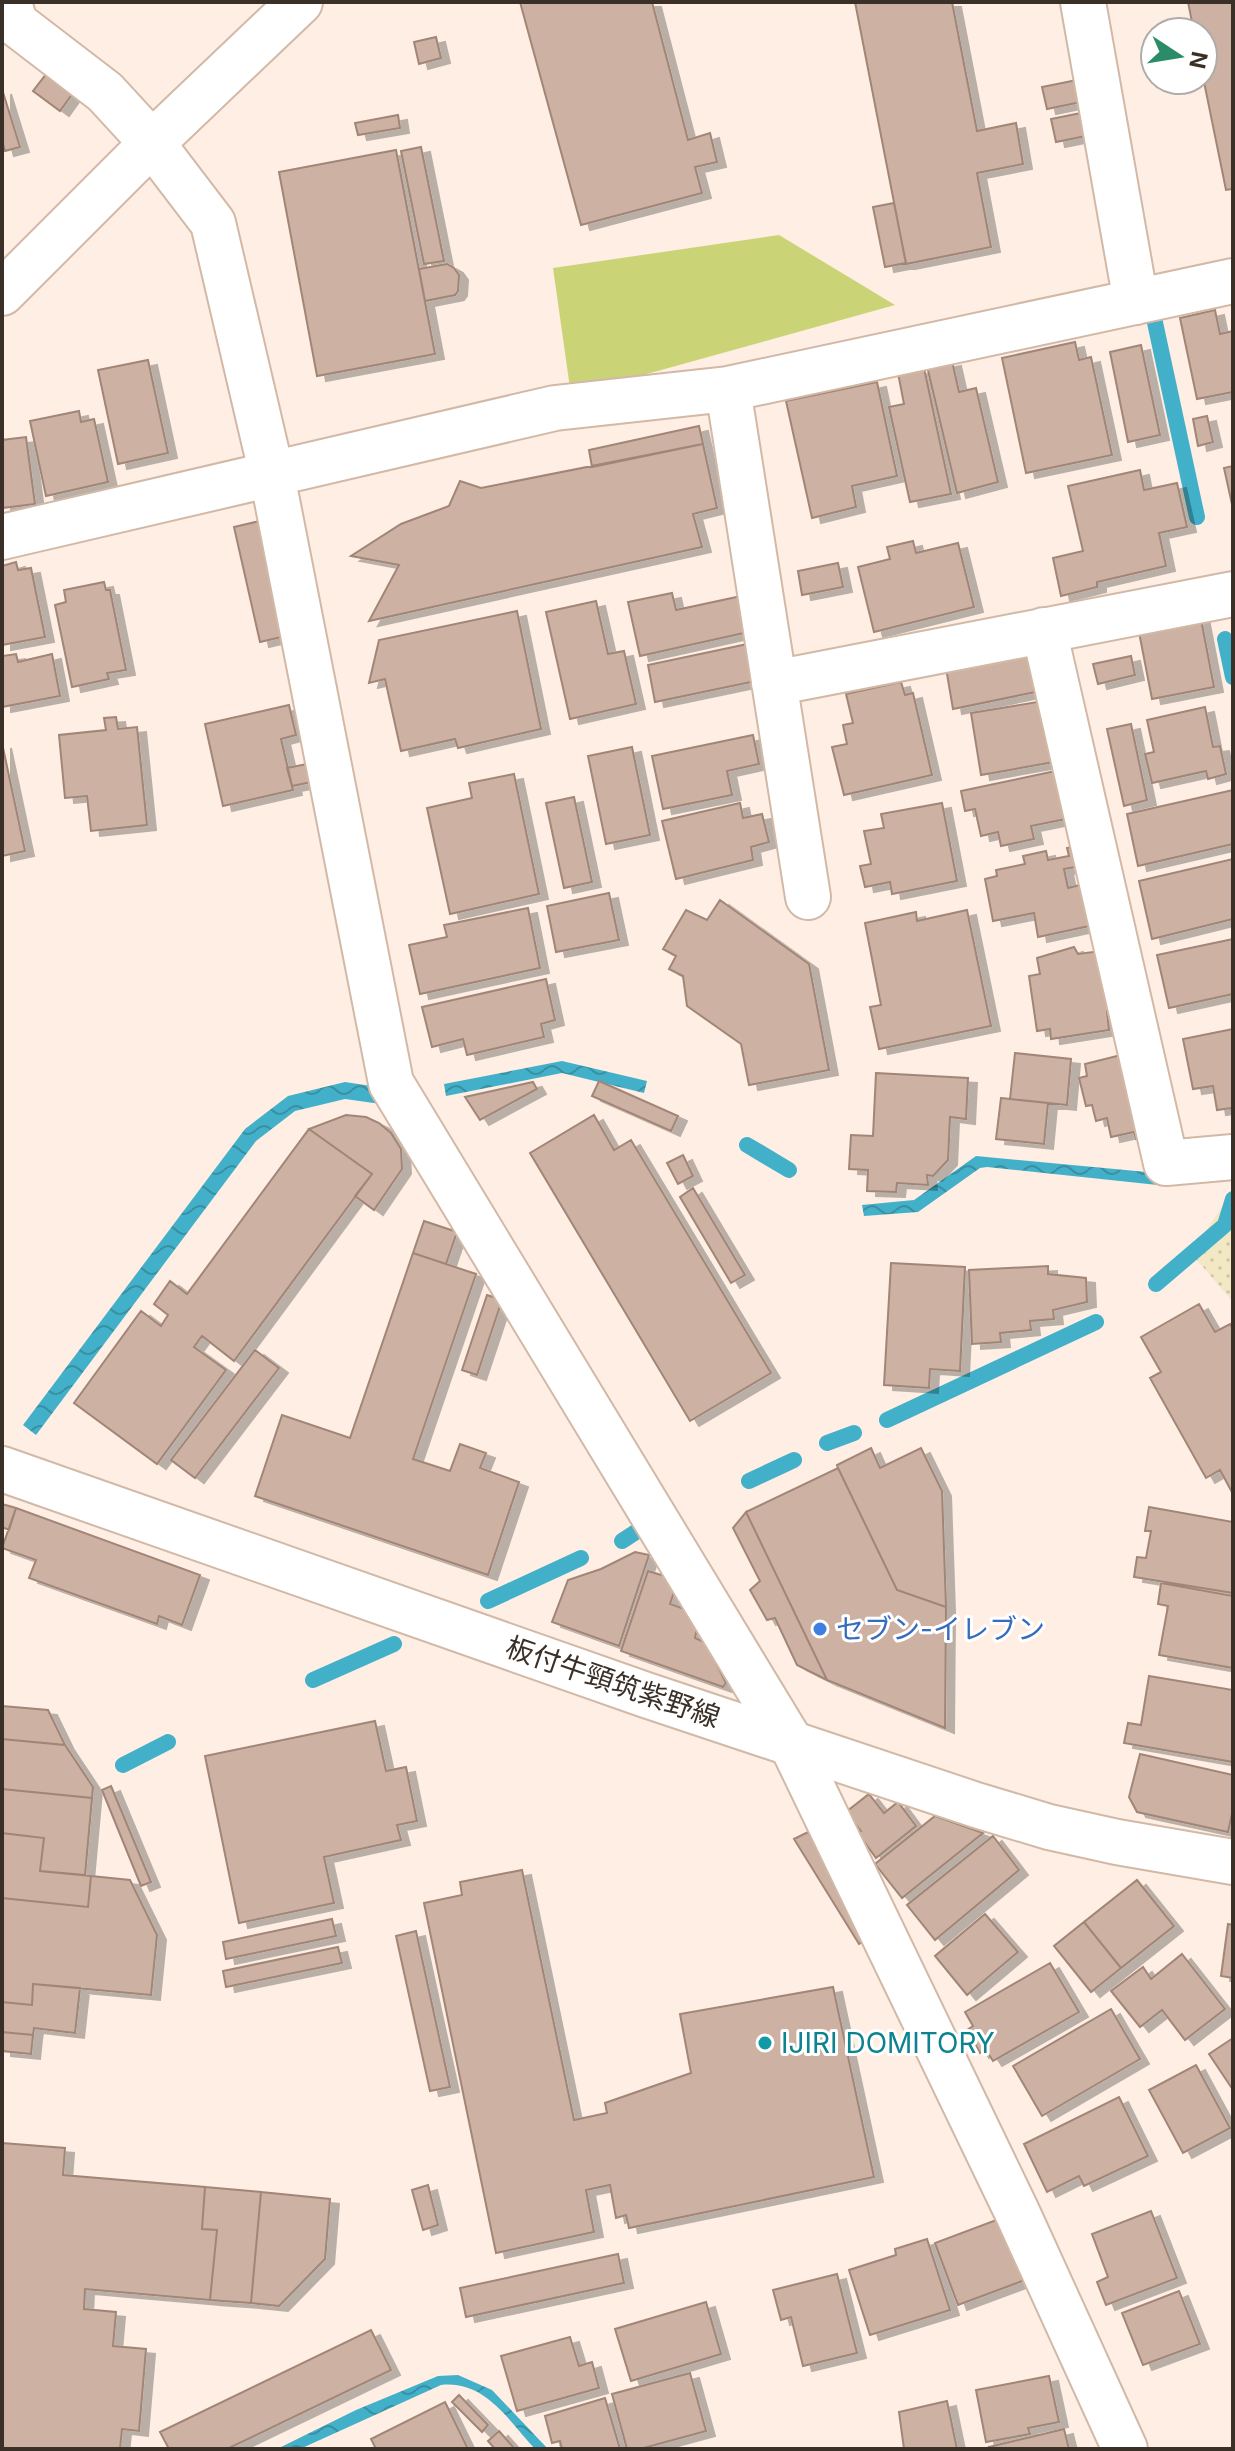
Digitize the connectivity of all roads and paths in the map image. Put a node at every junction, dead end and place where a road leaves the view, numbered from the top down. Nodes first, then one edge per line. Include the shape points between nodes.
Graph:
1 (9, 2) edge
2 (300, 2) edge
3 (1083, 2) edge
4 (152, 143) junction
5 (1233, 281) edge
6 (2, 293) edge
7 (1136, 302) junction
8 (728, 389) junction
9 (272, 475) junction
10 (2, 537) edge
11 (1233, 594) edge
12 (1044, 630) junction
13 (774, 683) junction
14 (808, 897) dead end
15 (1233, 1157) edge
16 (2, 1469) edge
17 (790, 1741) junction
18 (1233, 1862) edge
19 (1125, 2449) edge

1 - 4 street via 15,23 105,92
2 - 4 street
3 - 7 street
4 - 6 street
4 - 9 street via 213,223
5 - 7 street
7 - 8 street
8 - 9 street via 555,408
8 - 13 street
9 - 10 street
9 - 17 street via 391,1083
11 - 12 street
12 - 13 street
12 - 15 street via 1166,1163
13 - 14 street
16 - 17 street, 板付牛頸筑紫野線
17 - 18 street, 板付牛頸筑紫野線 via 1049,1827
17 - 19 street

